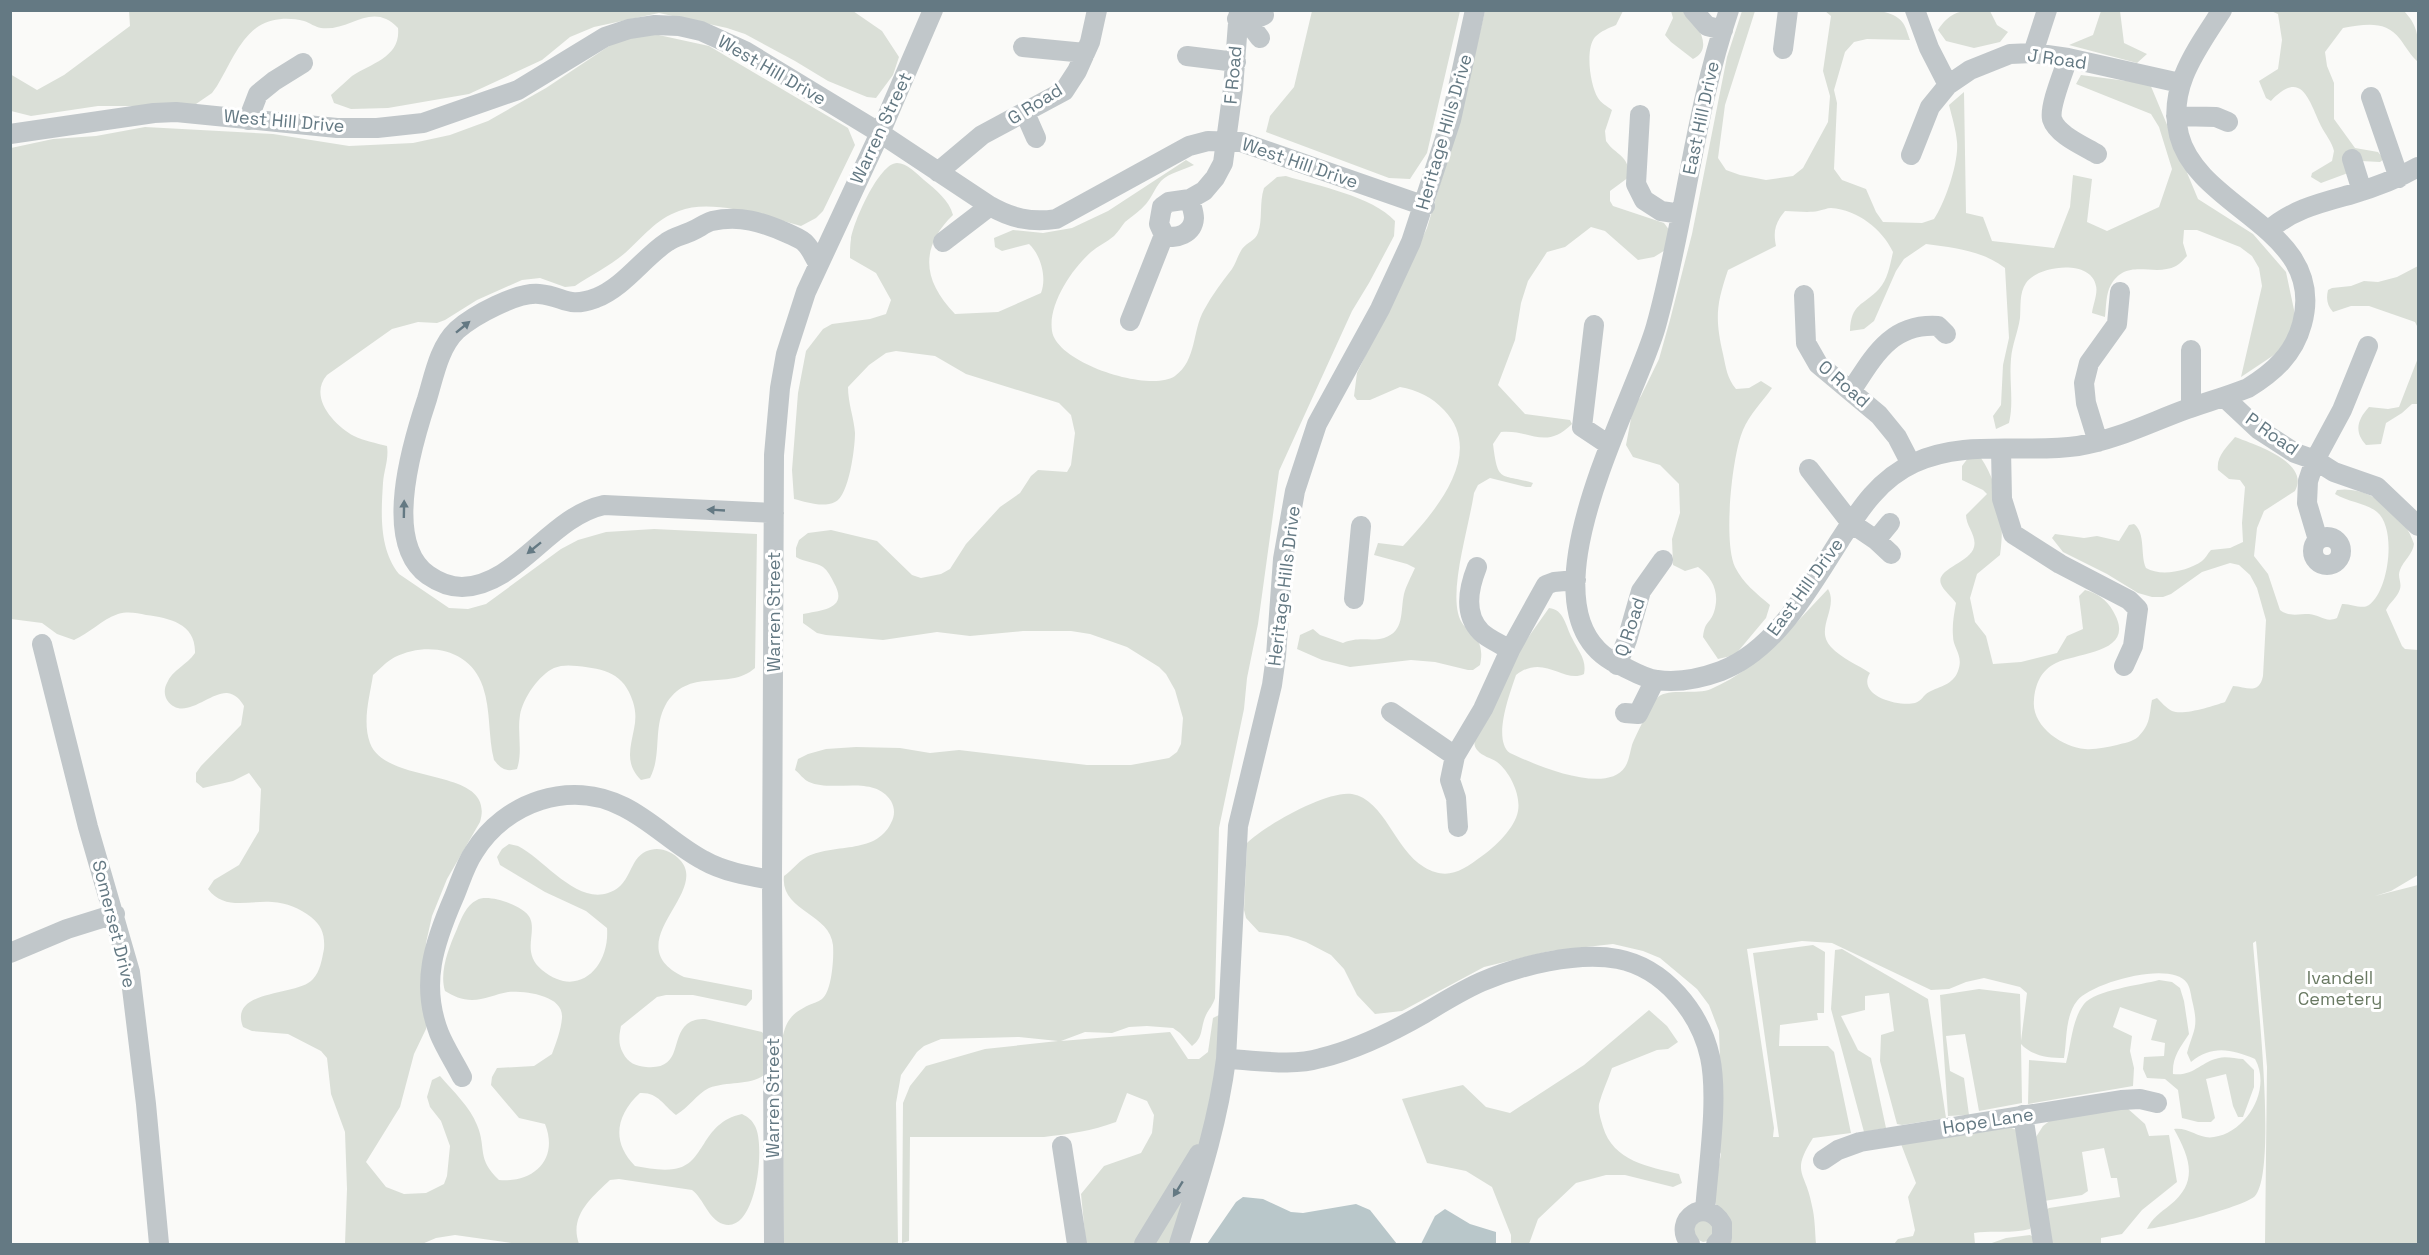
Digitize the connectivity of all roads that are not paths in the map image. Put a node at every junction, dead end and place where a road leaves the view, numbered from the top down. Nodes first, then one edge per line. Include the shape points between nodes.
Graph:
1 (933, 10) edge
2 (1097, 10) edge
3 (1475, 10) edge
4 (1693, 10) edge
5 (1729, 10) edge
6 (1788, 10) edge
7 (1915, 10) edge
8 (2047, 10) edge
9 (2222, 10) edge
10 (1247, 17) edge
11 (1723, 30) junction
12 (1260, 38) dead end
13 (1023, 47) dead end
14 (1784, 49) dead end
15 (2033, 52) junction
16 (1085, 53) junction
17 (1186, 56) dead end
18 (2068, 58) junction
19 (1236, 62) junction
20 (303, 63) dead end
21 (2180, 84) junction
22 (1948, 85) junction
23 (2371, 97) dead end
24 (1025, 113) junction
25 (1640, 114) dead end
26 (2176, 116) junction
27 (248, 120) junction
28 (2228, 122) dead end
29 (880, 133) junction
30 (10, 134) edge
31 (1036, 138) dead end
32 (1226, 140) junction
33 (2097, 154) dead end
34 (1911, 155) dead end
35 (2352, 159) dead end
36 (2418, 166) edge
37 (938, 172) junction
38 (2398, 178) junction
39 (2362, 190) junction
40 (1190, 199) junction
41 (990, 206) junction
42 (1425, 206) junction
43 (1681, 214) junction
44 (2268, 231) junction
45 (1164, 235) junction
46 (944, 242) dead end
47 (818, 263) junction
48 (2120, 292) dead end
49 (1804, 295) dead end
50 (1130, 321) dead end
51 (1594, 325) dead end
52 (1946, 334) dead end
53 (2368, 346) dead end
54 (2191, 350) dead end
55 (1851, 391) junction
56 (2225, 398) junction
57 (2191, 408) junction
58 (2098, 442) junction
59 (1609, 445) junction
60 (2001, 449) junction
61 (2315, 460) junction
62 (1911, 464) junction
63 (1809, 469) dead end
64 (774, 513) junction
65 (1851, 523) junction
66 (1890, 523) dead end
67 (1361, 526) dead end
68 (2418, 526) edge
69 (2318, 540) dead end
70 (1663, 560) dead end
71 (1477, 567) dead end
72 (1576, 580) junction
73 (1354, 599) dead end
74 (42, 644) dead end
75 (1510, 650) junction
76 (1617, 665) junction
77 (2124, 666) dead end
78 (1655, 680) junction
79 (1391, 712) dead end
80 (1626, 712) dead end
81 (1455, 756) junction
82 (1458, 827) dead end
83 (772, 880) junction
84 (115, 914) junction
85 (10, 953) edge
86 (1226, 1059) junction
87 (462, 1077) dead end
88 (2157, 1102) dead end
89 (2023, 1115) junction
90 (1216, 1119) junction
91 (1062, 1146) dead end
92 (1823, 1160) dead end
93 (1705, 1211) junction
94 (159, 1245) edge
95 (774, 1245) edge
96 (1077, 1245) edge
97 (1144, 1245) edge
98 (1179, 1245) edge
99 (1690, 1245) edge
100 (1716, 1245) edge
101 (2043, 1245) edge

1 - 29 street, Warren Street
2 - 16 street, G Road
3 - 42 street, Heritage Hills Drive via 1451,120
4 - 11 street via 1707,26
5 - 11 street, East Hill Drive
6 - 14 street
7 - 22 street
8 - 15 street
9 - 21 street, East Hill Drive
10 - 12 street
10 - 19 street, F Road
11 - 43 street, East Hill Drive via 1701,111
13 - 16 street
15 - 18 street, J Road
15 - 22 street, J Road via 2010,54 1970,69
16 - 24 street, G Road via 1064,91
17 - 19 street
18 - 21 street, J Road
18 - 33 street via 2052,118 2066,134
19 - 32 street, F Road via 1238,89
20 - 27 street via 258,94
21 - 26 street, East Hill Drive
22 - 34 street, J Road via 1930,107
23 - 38 street
24 - 31 street
24 - 37 street, G Road via 1009,130 982,135
25 - 43 street via 1636,184 1644,200 1661,211
26 - 28 street via 2216,117
26 - 44 street, East Hill Drive via 2184,151 2194,166
27 - 29 street, West Hill Drive via 337,128 423,123 518,90 605,37 654,25 679,26 723,40
27 - 30 street, West Hill Drive via 198,112 154,113
29 - 37 street, West Hill Drive
29 - 47 street, Warren Street
32 - 40 street, F Road via 1223,163 1215,178
32 - 41 street, West Hill Drive via 1190,146 1056,219 1021,219
32 - 42 street, West Hill Drive via 1256,146
35 - 39 street
36 - 38 street
37 - 41 street, West Hill Drive
38 - 39 street
39 - 44 street via 2317,202 2277,222
40 - 45 street via 1162,207 1159,225
40 - 45 street via 1194,220 1190,228 1183,236
41 - 46 street
42 - 86 street, Heritage Hills Drive via 1397,276 1317,424 1295,491 1283,559 1272,685 1238,826
43 - 59 street, East Hill Drive via 1647,358
44 - 56 street, East Hill Drive via 2297,267 2305,300 2304,318 2296,343 2280,365 2265,378
45 - 50 street
47 - 64 street, Warren Street via 795,321 782,377 774,455
64 -> 47 street via 604,505 591,508 499,576 482,584 459,587 439,583 421,570 409,550 404,531 404,500 417,430 443,350 456,330 477,316 518,297 539,294 575,304 598,297 638,269 668,241 711,221 759,221 806,242
48 - 58 street via 2117,324 2089,363 2084,383
49 - 55 street, O Road via 1806,343 1818,364
51 - 59 street via 1582,427
52 - 55 street via 1938,326 1908,328 1874,355
53 - 61 street via 2342,410
54 - 57 street
55 - 62 street, O Road via 1879,415 1897,437
56 - 57 street, East Hill Drive
56 - 61 street, P Road via 2258,429 2295,453
57 - 58 street, East Hill Drive
58 - 60 street, East Hill Drive
59 - 72 street, East Hill Drive via 1589,507
60 - 62 street, East Hill Drive via 1949,452
60 - 77 street via 2002,499 2013,534 2129,600 2138,609 2133,646
61 - 68 street via 2334,472 2377,487
61 - 69 street, P Road via 2308,481 2307,503
62 - 65 street, East Hill Drive via 1877,489
63 - 65 street
64 - 83 street, Warren Street
65 - 66 street via 1884,547
65 - 78 street, East Hill Drive via 1793,610 1761,646 1743,660 1702,677
67 - 73 street
70 - 76 street, Q Road via 1641,591
71 - 75 street via 1469,587 1473,617 1480,632
72 - 75 street via 1546,585
72 - 76 street, East Hill Drive via 1578,618 1585,634
74 - 84 street, Somerset Drive via 88,827
75 - 81 street via 1483,709
76 - 78 street, East Hill Drive
78 - 80 street via 1638,714
79 - 81 street
81 - 82 street via 1450,780
83 - 87 street via 739,874 704,861 624,807 597,797 547,797 526,805 501,821 474,852 446,914 433,957 428,983 431,1007 439,1034
83 - 95 street, Warren Street
84 - 85 street
84 - 94 street, Somerset Drive via 130,972
86 - 90 street, Heritage Hills Drive
86 - 93 street via 1292,1062 1324,1058 1398,1028 1481,982 1535,965 1593,957 1639,965 1679,996 1693,1015 1710,1057 1712,1102
88 - 89 street, Hope Lane via 2121,1100
89 - 92 street, Hope Lane via 1860,1142
89 - 101 street
90 -> 97 street, Heritage Hills Drive via 1194,1164
90 - 98 street, Heritage Hills Drive
91 - 96 street
93 - 99 street via 1694,1213 1685,1225
93 - 100 street via 1714,1214 1722,1224 1722,1238

